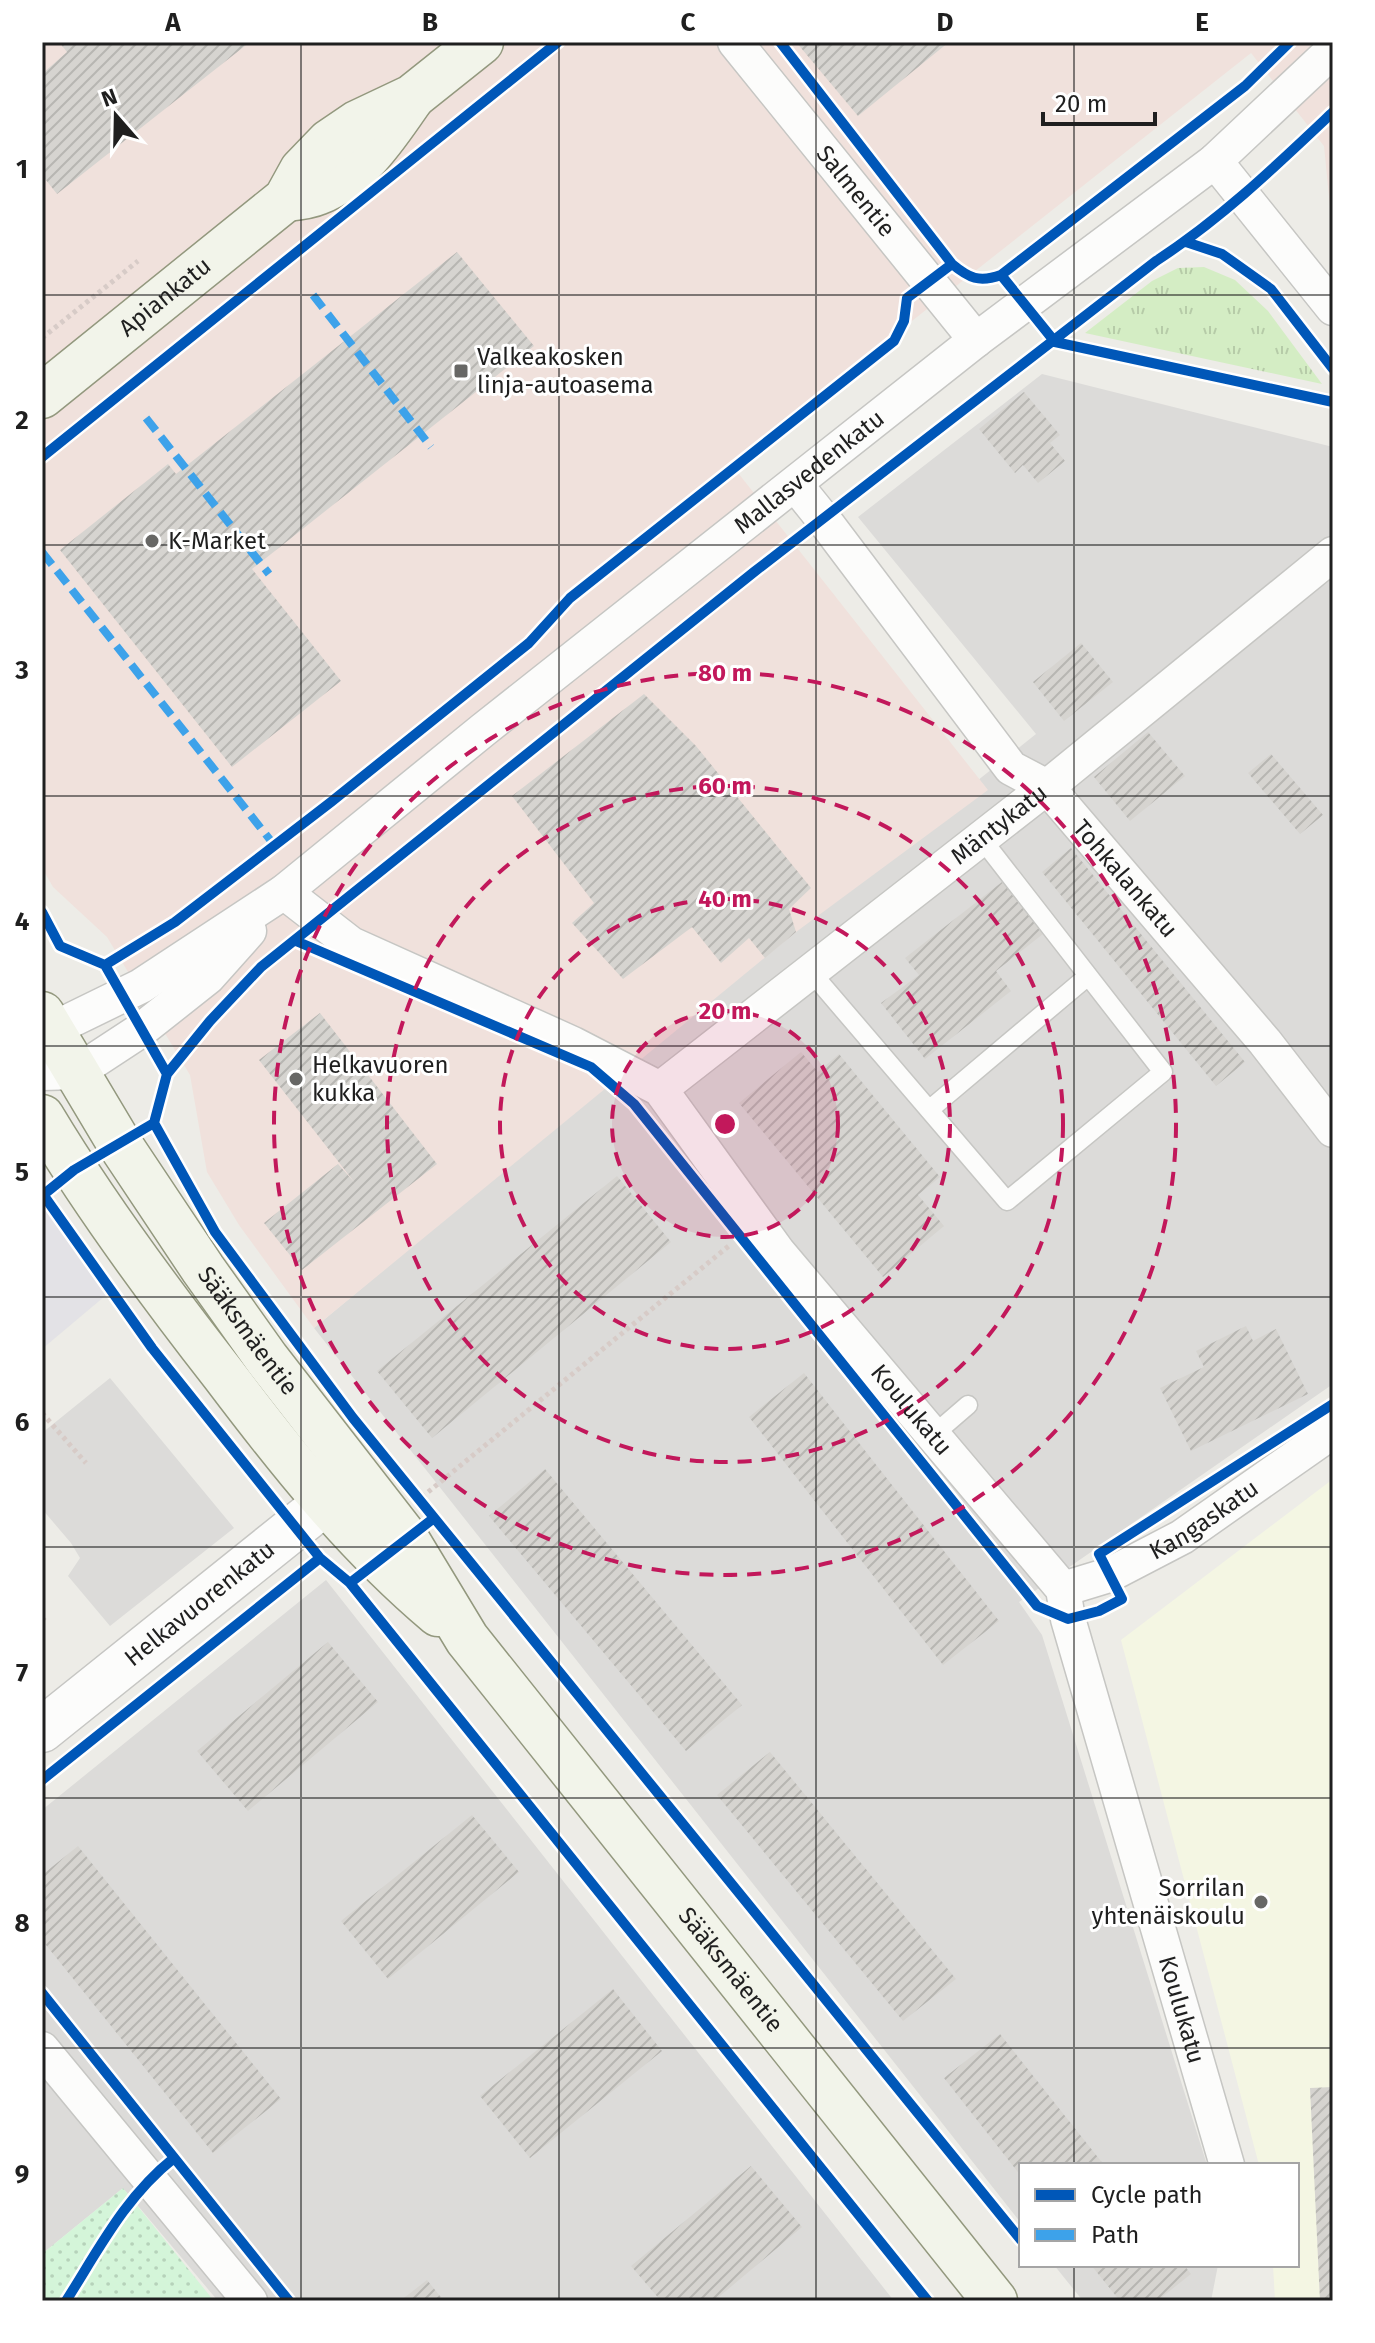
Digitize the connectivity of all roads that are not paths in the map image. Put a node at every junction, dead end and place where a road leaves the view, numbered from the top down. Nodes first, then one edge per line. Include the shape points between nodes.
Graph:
1 (481, 42) edge
2 (735, 42) edge
3 (1333, 50) edge
4 (1215, 161) junction
5 (1333, 308) edge
6 (976, 340) junction
7 (42, 395) edge
8 (795, 484) junction
9 (1333, 554) edge
10 (1047, 787) junction
11 (981, 838) junction
12 (284, 892) junction
13 (811, 972) junction
14 (1088, 976) junction
15 (45, 1028) edge
16 (60, 1073) edge
17 (660, 1089) junction
18 (929, 1110) junction
19 (42, 1117) edge
20 (1333, 1130) edge
21 (968, 1405) dead end
22 (1333, 1431) edge
23 (932, 1436) junction
24 (358, 1476) junction
25 (324, 1503) junction
26 (1063, 1589) junction
27 (467, 1639) junction
28 (42, 1730) edge
29 (42, 2049) edge
30 (1226, 2163) edge
31 (250, 2301) edge
32 (995, 2301) edge

1 - 7 main road, Apiankatu via 412,97 380,144 353,170 318,193 286,199
2 - 6 street, Salmentie
3 - 4 street, Mallasvedenkatu
4 - 5 street
4 - 6 street, Mallasvedenkatu
6 - 8 street, Mallasvedenkatu
8 - 10 street, Tohkalankatu via 1011,768
8 - 12 street, Mallasvedenkatu
9 - 10 street, Mäntykatu
10 - 11 street, Mäntykatu
10 - 20 street, Tohkalankatu via 1265,1042
11 - 13 street, Mäntykatu
11 - 14 lane
12 - 15 street, Mallasvedenkatu via 141,986
12 - 16 street, Mallasvedenkatu via 208,977 141,1030
12 - 17 street, Koulukatu via 351,944
13 - 17 street, Mäntykatu
13 - 18 lane
14 - 18 lane
14 - 18 lane via 1163,1072 1007,1201
15 - 16 main road, Sääksmäentie
16 - 24 main road, Sääksmäentie via 119,1143 267,1359
17 - 23 street, Koulukatu via 778,1252
19 - 25 main road, Sääksmäentie via 170,1306
21 - 23 lane
22 - 26 street, Kangaskatu via 1182,1537 1109,1575
23 - 26 street, Koulukatu
24 - 25 street, Helkavuorenkatu
24 - 27 main road, Sääksmäentie via 412,1519
25 - 27 main road, Sääksmäentie via 394,1577
25 - 28 street, Helkavuorenkatu
26 - 30 street, Koulukatu
27 - 32 main road, Sääksmäentie
29 - 31 street

